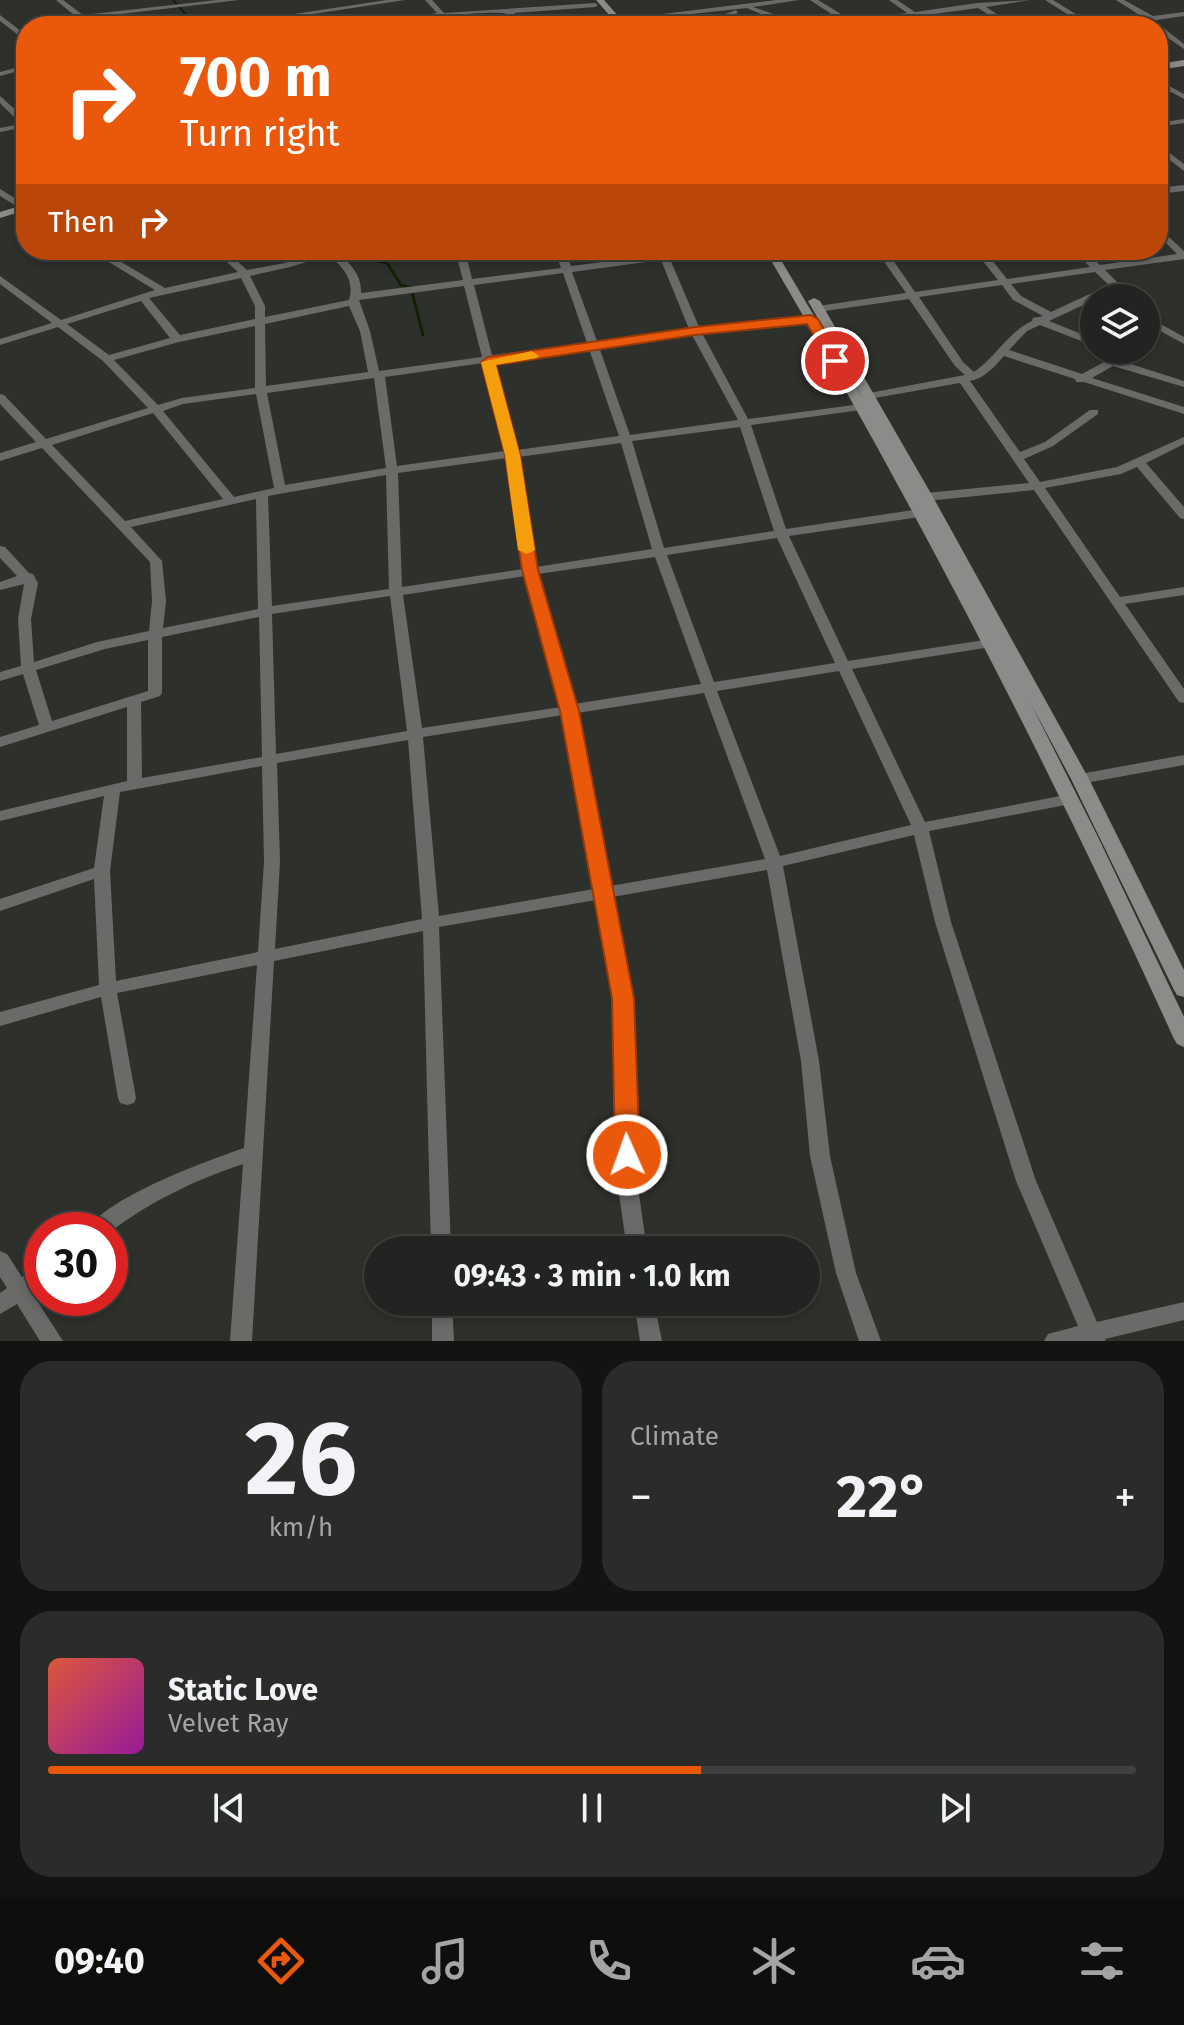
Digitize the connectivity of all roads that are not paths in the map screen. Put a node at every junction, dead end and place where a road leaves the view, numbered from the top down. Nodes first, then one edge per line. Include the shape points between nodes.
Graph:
1 (59, 0) edge
2 (134, 0) edge
3 (236, 0) edge
4 (402, 0) edge
5 (428, 0) edge
6 (733, 0) edge
7 (796, 0) edge
8 (813, 0) edge
9 (892, 0) edge
10 (970, 0) edge
11 (1027, 0) edge
12 (1048, 0) edge
13 (1119, 0) edge
14 (595, 2) edge
15 (667, 6) dead end
16 (979, 6) junction
17 (747, 7) junction
18 (138, 10) junction
19 (506, 11) junction
20 (677, 11) junction
21 (915, 14) junction
22 (79, 16) edge
23 (88, 16) edge
24 (289, 16) edge
25 (431, 16) edge
26 (443, 16) junction
27 (515, 16) edge
28 (610, 16) edge
29 (654, 16) edge
30 (723, 16) edge
31 (771, 16) edge
32 (838, 16) edge
33 (902, 16) edge
34 (918, 16) edge
35 (995, 16) edge
36 (1074, 16) edge
37 (1143, 16) edge
38 (0, 17) edge
39 (15, 28) joint
40 (0, 31) edge
41 (1168, 35) edge
42 (1184, 47) edge
43 (0, 98) edge
44 (16, 114) edge
45 (1168, 155) edge
46 (1184, 168) edge
47 (1168, 240) edge
48 (1168, 259) edge
49 (111, 260) edge
50 (230, 260) edge
51 (293, 260) edge
52 (341, 260) edge
53 (462, 260) edge
54 (564, 260) edge
55 (621, 260) edge
56 (666, 260) edge
57 (777, 260) edge
58 (787, 260) edge
59 (888, 260) edge
60 (986, 260) edge
61 (1087, 260) edge
62 (1159, 260) edge
63 (567, 269) junction
64 (1096, 270) junction
65 (244, 273) junction
66 (0, 279) edge
67 (467, 281) junction
68 (1111, 284) edge
69 (1004, 285) junction
70 (163, 291) junction
71 (911, 296) junction
72 (143, 297) junction
73 (355, 299) junction
74 (1080, 302) edge
75 (815, 314) junction
76 (1049, 315) junction
77 (1037, 320) junction
78 (63, 322) junction
79 (260, 323) junction
80 (1160, 327) edge
81 (695, 331) junction
82 (1080, 337) edge
83 (177, 339) junction
84 (1184, 341) edge
85 (0, 342) edge
86 (592, 347) junction
87 (1003, 352) junction
88 (107, 359) junction
89 (488, 362) junction
90 (1101, 364) edge
91 (1133, 364) edge
92 (376, 374) junction
93 (969, 378) junction
94 (1080, 380) junction
95 (1184, 384) edge
96 (261, 390) junction
97 (0, 397) edge
98 (865, 402) junction
99 (154, 407) junction
100 (1184, 411) edge
101 (1094, 412) dead end
102 (745, 423) junction
103 (1184, 440) edge
104 (43, 441) junction
105 (626, 441) junction
106 (512, 455) junction
107 (0, 457) edge
108 (1016, 458) junction
109 (1140, 463) junction
110 (392, 470) junction
111 (1037, 486) junction
112 (280, 490) junction
113 (262, 495) junction
114 (926, 497) junction
115 (231, 501) junction
116 (920, 513) junction
117 (1184, 515) edge
118 (125, 525) junction
119 (781, 533) junction
120 (0, 550) edge
121 (660, 554) junction
122 (530, 570) junction
123 (28, 577) junction
124 (0, 586) edge
125 (396, 591) junction
126 (1184, 591) edge
127 (1116, 602) junction
128 (267, 611) junction
129 (155, 636) junction
130 (991, 643) junction
131 (844, 664) junction
132 (27, 667) junction
133 (0, 677) edge
134 (707, 689) junction
135 (1184, 699) edge
136 (134, 701) junction
137 (569, 711) junction
138 (47, 727) junction
139 (415, 734) junction
140 (0, 742) edge
141 (1184, 760) edge
142 (270, 762) junction
143 (1080, 779) junction
144 (135, 784) junction
145 (113, 789) junction
146 (1071, 799) junction
147 (0, 816) edge
148 (920, 828) junction
149 (774, 863) junction
150 (102, 871) junction
151 (602, 893) junction
152 (0, 905) edge
153 (431, 923) junction
154 (266, 956) junction
155 (108, 989) junction
156 (1184, 990) edge
157 (0, 1019) edge
158 (1184, 1039) edge
159 (127, 1098) dead end
160 (253, 1153) junction
161 (124, 1212) edge
162 (441, 1236) edge
163 (635, 1236) edge
164 (0, 1260) edge
165 (22, 1290) junction
166 (0, 1305) edge
167 (1184, 1311) edge
168 (442, 1316) edge
169 (647, 1316) edge
170 (1092, 1337) edge
171 (52, 1341) edge
172 (241, 1341) edge
173 (443, 1341) edge
174 (651, 1341) edge
175 (870, 1341) edge
176 (1055, 1341) edge

1 - 22 street
2 - 18 street
3 - 18 street
4 - 24 street
5 - 26 street
6 - 17 street
7 - 17 street
8 - 32 street
9 - 21 street
10 - 16 street
11 - 16 street
12 - 36 street
13 - 37 street
14 - 19 street
14 - 28 main road
15 - 20 street
16 - 21 street
16 - 35 street
17 - 20 street
17 - 30 street
17 - 31 street
18 - 23 street
19 - 26 street
19 - 27 street
20 - 29 street
21 - 33 street
21 - 34 street
25 - 26 street
38 - 39 street
39 - 40 street
41 - 42 street
43 - 44 street
45 - 46 street
47 - 48 street via 1184,256
49 - 70 street
50 - 65 street
51 - 65 street
52 - 73 street via 355,280
53 - 67 street
54 - 63 street
55 - 63 street
56 - 81 street
57 - 75 main road
58 - 75 main road
59 - 71 street
60 - 69 street
61 - 64 street
62 - 64 street
63 - 67 street
63 - 86 street
64 - 68 street
64 - 69 street
65 - 70 street
65 - 79 street via 260,306
66 - 78 street
67 - 73 street
67 - 89 street
69 - 71 street
69 - 76 street
70 - 72 street
71 - 75 street
71 - 93 street
72 - 78 street
72 - 83 street
73 - 79 street
73 - 92 street
74 - 76 street
75 - 81 street
75 - 98 main road
76 - 77 street
77 - 82 street
77 - 87 street
78 - 85 street
78 - 88 street
79 - 83 street
79 - 96 street
80 - 84 street
81 - 86 street
81 - 102 street
83 - 88 street
86 - 89 street
86 - 105 street
87 - 93 street
87 - 94 street
88 - 99 street
89 - 92 street
89 - 106 street
90 - 94 street
91 - 95 street
92 - 96 street
92 - 110 street
93 - 98 street
93 - 108 street
94 - 100 street
96 - 99 street
96 - 112 street
97 - 104 street
98 - 102 street
98 - 114 main road
98 - 116 main road
99 - 104 street
99 - 115 street
101 - 108 street via 1049,444
102 - 105 street
102 - 119 street
103 - 109 street
104 - 107 street
104 - 118 street
105 - 106 street
105 - 121 street
106 - 110 street
106 - 122 street
108 - 111 street
109 - 111 street
109 - 117 street
110 - 112 street
110 - 125 street
111 - 114 street
111 - 127 street
112 - 113 street
113 - 115 street
113 - 128 street
114 - 143 main road
115 - 118 street
116 - 119 street
116 - 130 main road
118 - 129 street via 159,570
119 - 121 street
119 - 131 street
120 - 123 street
121 - 122 street
121 - 134 street
122 - 125 street
122 - 137 street
123 - 124 street
123 - 132 street
125 - 128 street
125 - 139 street
126 - 127 street
127 - 135 street
128 - 129 street
128 - 142 street
129 - 132 street
129 - 136 street via 158,687
130 - 131 street
130 - 146 main road
131 - 134 street
131 - 148 street
132 - 133 street
132 - 138 street
134 - 137 street
134 - 149 street
136 - 138 street
136 - 144 street
137 - 139 street
137 - 151 street
138 - 140 street
139 - 142 street
139 - 153 street
141 - 143 street
142 - 144 street
142 - 154 street via 272,862
143 - 156 main road
144 - 145 street
145 - 147 street
145 - 150 street
146 - 148 street
146 - 158 main road
148 - 149 street
148 - 170 street via 943,922 1026,1181
149 - 151 street
149 - 175 street via 810,1061 820,1156 846,1273
150 - 152 street
150 - 155 street
151 - 153 street
151 - 163 street via 623,998 628,1187
153 - 154 street
153 - 162 street
154 - 155 street
154 - 160 street
155 - 157 street
155 - 159 street
160 - 161 street via 182,1176
160 - 172 street
164 - 165 street
165 - 166 street
165 - 171 street
167 - 170 street
168 - 173 street
169 - 174 street
170 - 176 street

